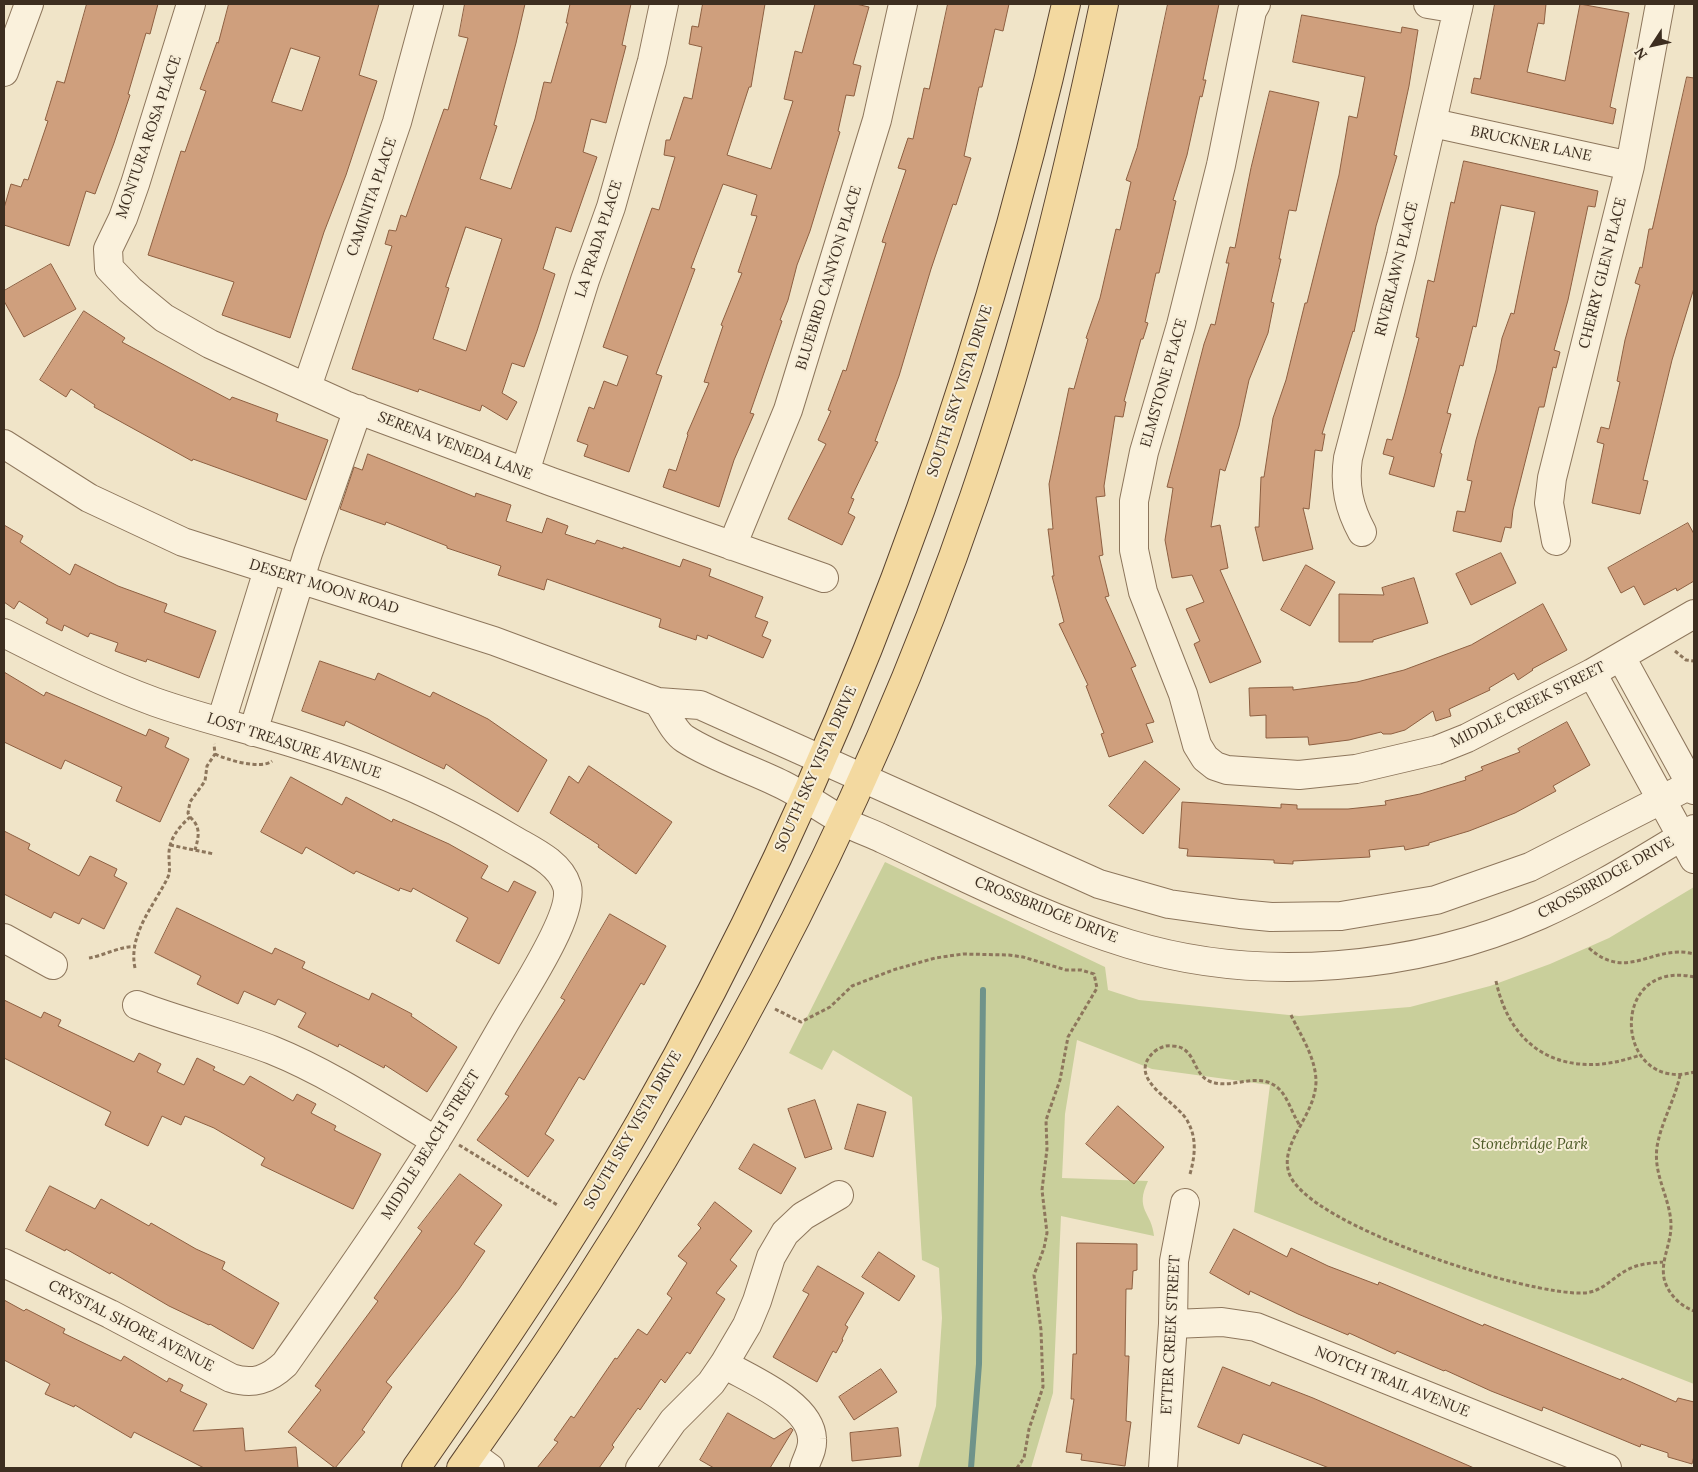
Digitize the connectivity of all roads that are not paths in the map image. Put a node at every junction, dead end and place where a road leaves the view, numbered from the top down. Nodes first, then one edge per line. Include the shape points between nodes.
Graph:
1 (29, 4) edge
2 (191, 4) edge
3 (428, 4) edge
4 (664, 4) edge
5 (902, 4) edge
6 (1066, 4) edge
7 (1104, 4) edge
8 (1256, 4) edge
9 (1428, 4) edge
10 (1660, 4) edge
11 (1458, 7) edge
12 (4, 72) edge
13 (1432, 123) junction
14 (1630, 166) junction
15 (109, 268) joint
16 (307, 387) junction
17 (358, 409) junction
18 (4, 444) edge
19 (525, 472) junction
20 (1362, 532) dead end
21 (1556, 540) dead end
22 (732, 546) junction
23 (268, 570) junction
24 (824, 578) dead end
25 (299, 580) junction
26 (1694, 614) edge
27 (4, 633) edge
28 (1621, 657) junction
29 (241, 658) junction
30 (272, 668) junction
31 (1592, 673) junction
32 (658, 702) junction
33 (218, 731) junction
34 (253, 732) junction
35 (1205, 758) joint
36 (821, 761) junction
37 (862, 779) junction
38 (1693, 786) edge
39 (806, 797) junction
40 (1661, 799) junction
41 (845, 822) junction
42 (1690, 841) edge
43 (567, 886) joint
44 (4, 938) edge
45 (53, 965) dead end
46 (137, 1005) dead end
47 (446, 1142) junction
48 (838, 1195) dead end
49 (1185, 1203) dead end
50 (4, 1263) edge
51 (1173, 1324) junction
52 (724, 1364) junction
53 (260, 1381) joint
54 (474, 1464) edge
55 (416, 1468) edge
56 (640, 1468) edge
57 (804, 1468) edge
58 (1163, 1468) edge
59 (1607, 1468) edge

1 - 12 street
2 - 15 street, MONTURA ROSA PLACE via 135,184 108,249
3 - 16 street, CAMINITA PLACE via 397,122
4 - 19 street, LA PRADA PLACE via 626,156
5 - 22 street, BLUEBIRD CANYON PLACE via 877,120 788,410
6 - 36 main road, SOUTH SKY VISTA DRIVE via 1019,195 958,401 881,618
7 - 37 main road via 1047,251 999,422 940,591
8 - 35 street, ELMSTONE PLACE via 1221,165 1134,500 1134,550 1143,592 1182,694 1197,745
9 - 11 street
10 - 14 street, CHERRY GLEN PLACE
11 - 13 street, RIVERLAWN PLACE
13 - 14 street, BRUCKNER LANE
13 - 20 street, RIVERLAWN PLACE via 1348,458 1348,502
14 - 21 street, CHERRY GLEN PLACE via 1552,478 1550,504
15 - 16 street, SERENA VENEDA LANE via 164,318 210,344
16 - 17 street, SERENA VENEDA LANE
17 - 19 street, SERENA VENEDA LANE
17 - 25 street
18 - 23 street, DESERT MOON ROAD via 120,514 183,542
19 - 22 street, SERENA VENEDA LANE
22 - 24 street, SERENA VENEDA LANE
23 - 25 street, DESERT MOON ROAD
23 - 29 street
25 - 30 street
25 - 32 street, DESERT MOON ROAD via 494,641
26 - 28 street, MIDDLE CREEK STREET
27 - 33 street, LOST TREASURE AVENUE
28 - 31 street, MIDDLE CREEK STREET
28 - 38 street
29 - 30 street
29 - 33 street
30 - 34 street
31 - 35 street, MIDDLE CREEK STREET via 1467,738 1384,764 1299,775 1227,770
31 - 40 street
32 - 36 street, DESERT MOON ROAD via 700,705
32 - 39 street via 682,737
33 - 34 street, LOST TREASURE AVENUE
34 - 43 street, LOST TREASURE AVENUE via 387,775 433,796 550,862
36 - 37 street
36 - 39 main road, SOUTH SKY VISTA DRIVE
37 - 40 street via 1099,884 1168,904 1271,917 1341,916 1436,900 1530,866
37 - 41 main road
38 - 40 street
39 - 41 street, CROSSBRIDGE DRIVE
39 - 55 main road, SOUTH SKY VISTA DRIVE via 737,941 620,1156 493,1356
40 - 42 street
41 - 42 street, CROSSBRIDGE DRIVE via 1104,936 1173,955 1255,966 1295,967 1401,957 1503,929 1564,904
41 - 54 main road via 756,998 644,1192 519,1384
43 - 47 street, MIDDLE BEACH STREET via 568,901 563,916 483,1062
44 - 45 street
46 - 47 street via 272,1051
47 - 53 street, MIDDLE BEACH STREET via 285,1364 274,1375
48 - 52 street via 803,1216 784,1233 771,1257 747,1324
49 - 51 street, ETTER CREEK STREET via 1174,1261
50 - 53 street, CRYSTAL SHORE AVENUE via 231,1378 245,1383
51 - 58 street, ETTER CREEK STREET
51 - 59 street, NOTCH TRAIL AVENUE via 1222,1322 1256,1327
52 - 56 street via 673,1421
52 - 57 street via 790,1403 806,1418 812,1446

